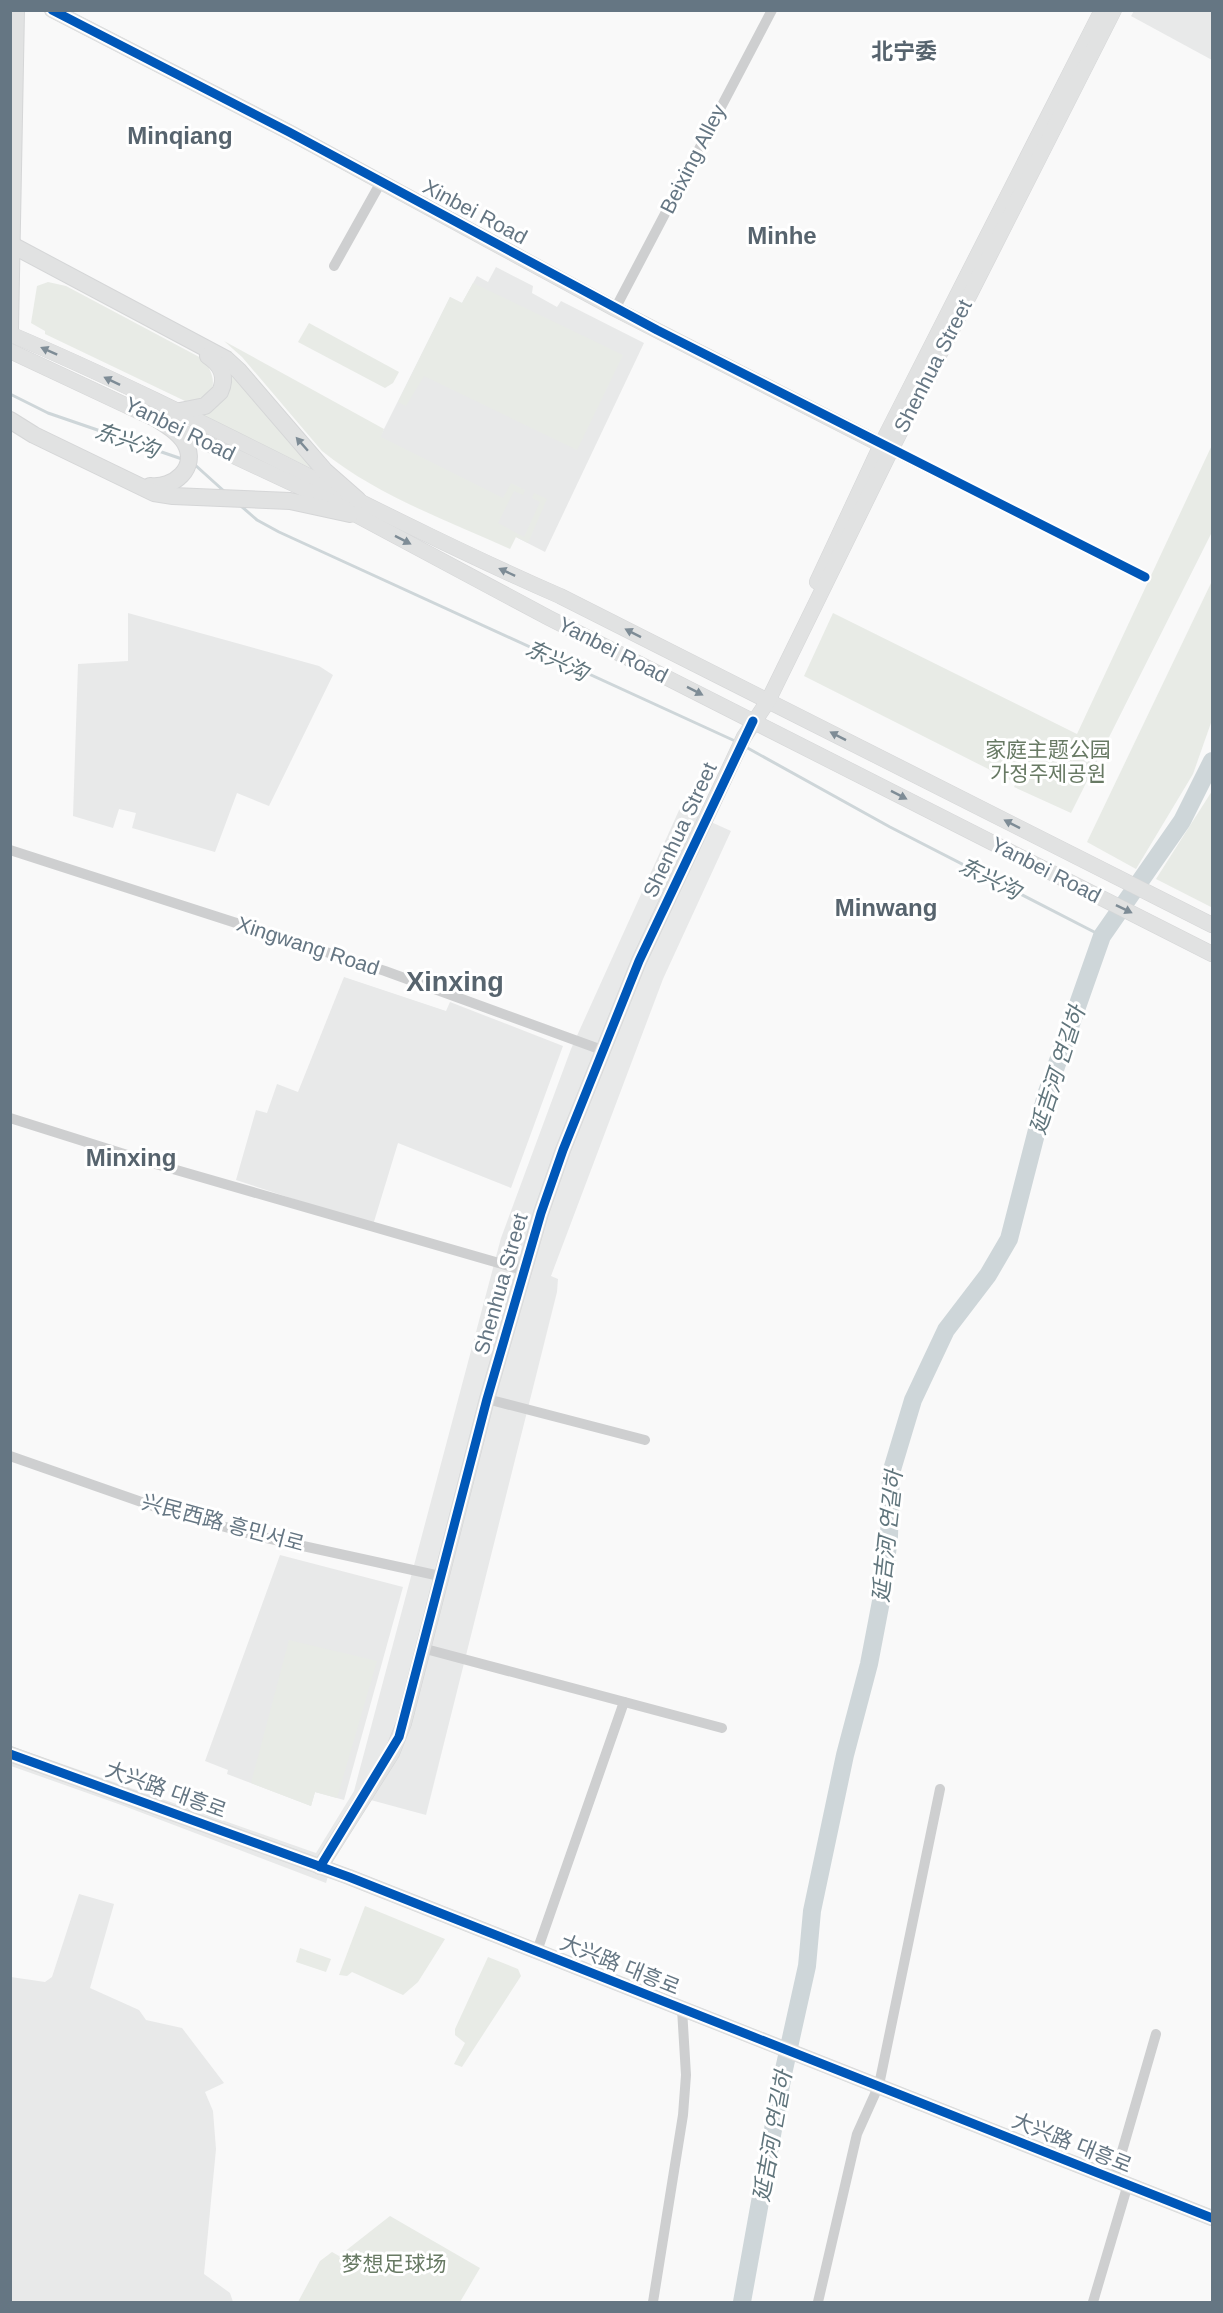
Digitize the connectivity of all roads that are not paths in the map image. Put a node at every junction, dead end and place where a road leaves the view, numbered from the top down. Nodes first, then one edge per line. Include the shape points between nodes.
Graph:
1 (16, 10) edge
2 (52, 10) edge
3 (772, 10) edge
4 (1102, 10) edge
5 (1114, 10) edge
6 (381, 182) junction
7 (12, 248) edge
8 (334, 266) dead end
9 (615, 309) junction
10 (10, 329) edge
11 (10, 334) edge
12 (10, 351) edge
13 (84, 375) junction
14 (176, 412) junction
15 (149, 414) junction
16 (10, 420) edge
17 (886, 447) junction
18 (354, 507) junction
19 (1145, 577) dead end
20 (764, 699) junction
21 (753, 721) junction
22 (10, 850) edge
23 (1212, 925) edge
24 (1210, 952) edge
25 (602, 1050) junction
26 (10, 1118) edge
27 (524, 1270) junction
28 (487, 1399) junction
29 (645, 1440) dead end
30 (10, 1456) edge
31 (440, 1576) junction
32 (422, 1648) junction
33 (624, 1702) junction
34 (722, 1728) dead end
35 (10, 1754) edge
36 (940, 1789) dead end
37 (320, 1867) junction
38 (537, 1951) junction
39 (682, 2009) junction
40 (1156, 2034) dead end
41 (875, 2083) junction
42 (1121, 2181) junction
43 (1212, 2218) edge
44 (653, 2302) edge
45 (818, 2302) edge
46 (1093, 2302) edge

1 - 7 main road
2 - 6 main road, Xinbei Road
3 - 9 street, Beixing Alley
4 - 17 main road, Shenhua Street
5 - 17 main road, Shenhua Street
6 - 8 street
6 - 9 main road, Xinbei Road
7 - 10 main road
7 - 14 main road via 219,365 224,380 218,397 205,406
18 -> 7 main road via 226,359
9 - 17 main road, Xinbei Road
13 -> 11 main road, Yanbei Road
12 - 13 main road, Yanbei Road
14 -> 13 main road, Yanbei Road
13 - 15 main road, Yanbei Road
14 - 18 main road, Yanbei Road
15 - 16 main road via 186,446 187,465 176,481 163,486 149,486
15 - 18 main road, Yanbei Road via 332,502
16 - 18 main road via 154,493
17 - 19 street
17 - 20 main road, Shenhua Street
20 -> 18 main road, Yanbei Road via 560,596
18 -> 21 main road, Yanbei Road
20 - 21 main road, Shenhua Street
23 -> 20 main road, Yanbei Road
21 -> 24 main road, Yanbei Road
21 - 25 main road, Shenhua Street via 639,961
22 - 25 street, Xingwang Road via 374,968
25 - 27 main road, Shenhua Street via 563,1150
26 - 27 street
27 - 28 main road, Shenhua Street
28 - 29 street
28 - 31 main road, Shenhua Street
30 - 31 street, 兴民西路 흥민서로 via 170,1512 262,1537
31 - 32 main road, Shenhua Street
32 - 33 street
32 - 37 main road, Shenhua Street via 399,1737
33 - 34 street
33 - 38 street
35 - 37 main road, 大兴路 대흥로
36 - 41 street
37 - 38 main road, 大兴路 대흥로
38 - 39 main road, 大兴路 대흥로
39 - 41 main road, 大兴路 대흥로
39 - 44 street via 686,2075 683,2115
40 - 42 street
41 - 42 main road, 大兴路 대흥로
41 - 45 street via 856,2134
42 - 43 main road, 大兴路 대흥로
42 - 46 street

